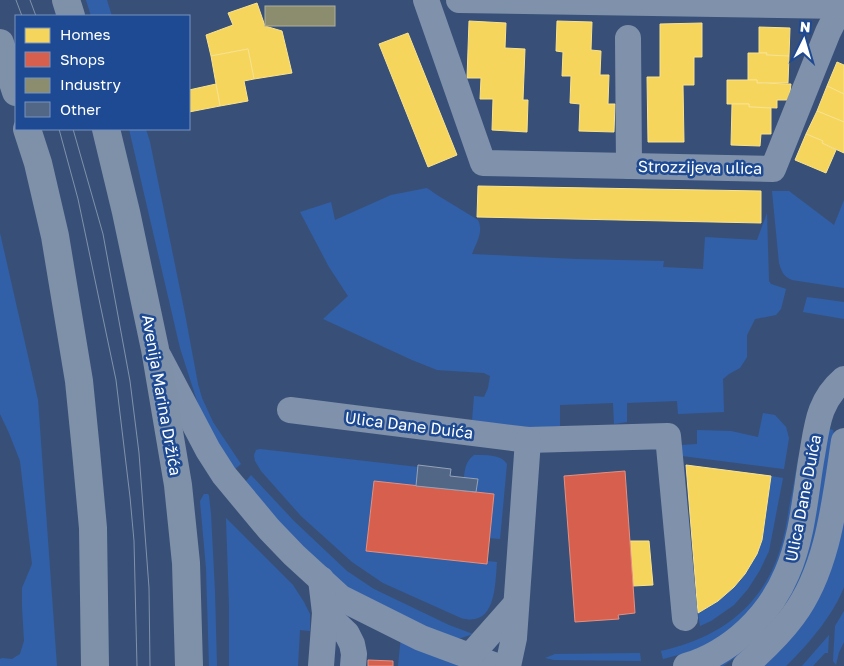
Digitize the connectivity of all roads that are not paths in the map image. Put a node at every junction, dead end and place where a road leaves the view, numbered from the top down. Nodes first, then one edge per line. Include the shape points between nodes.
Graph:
1 (66, 0) edge
2 (426, 0) edge
3 (459, 0) edge
4 (844, 6) edge
5 (71, 15) edge
6 (628, 38) dead end
7 (0, 43) edge
8 (15, 89) edge
9 (27, 130) edge
10 (106, 130) edge
11 (629, 166) junction
12 (155, 348) junction
13 (844, 378) edge
14 (290, 410) dead end
15 (528, 440) junction
16 (844, 441) edge
17 (321, 579) junction
18 (515, 605) junction
19 (325, 613) junction
20 (685, 618) dead end
21 (469, 657) junction
22 (94, 666) edge
23 (189, 666) edge
24 (321, 666) edge
25 (353, 666) edge
26 (496, 666) edge
27 (508, 666) edge
28 (686, 666) edge
29 (745, 666) edge

1 - 5 main road
2 - 11 street, Strozzijeva ulica via 483,163
3 - 4 street
4 - 11 street, Strozzijeva ulica via 828,32 773,169
6 - 11 street, Strozzijeva ulica
7 - 8 main road
9 - 22 main road via 55,236 79,381 93,528
10 - 12 main road, Avenija Marina Držića
12 - 17 street via 208,450 224,474 269,529
12 - 23 main road, Avenija Marina Držića via 182,528
13 - 28 street, Ulica Dane Duića via 824,404 816,431 795,550 776,596 753,624 730,644 716,654
14 - 15 street, Ulica Dane Duića
15 - 18 street
15 - 20 street, Ulica Dane Duića via 668,436
16 - 29 street, Ulica Dane Duića via 831,524 810,590 794,616
17 - 19 street
17 - 21 street via 341,598 421,638
18 - 21 street
18 - 27 street via 514,638
19 - 24 street
19 - 25 street via 347,634 354,654
21 - 26 street

